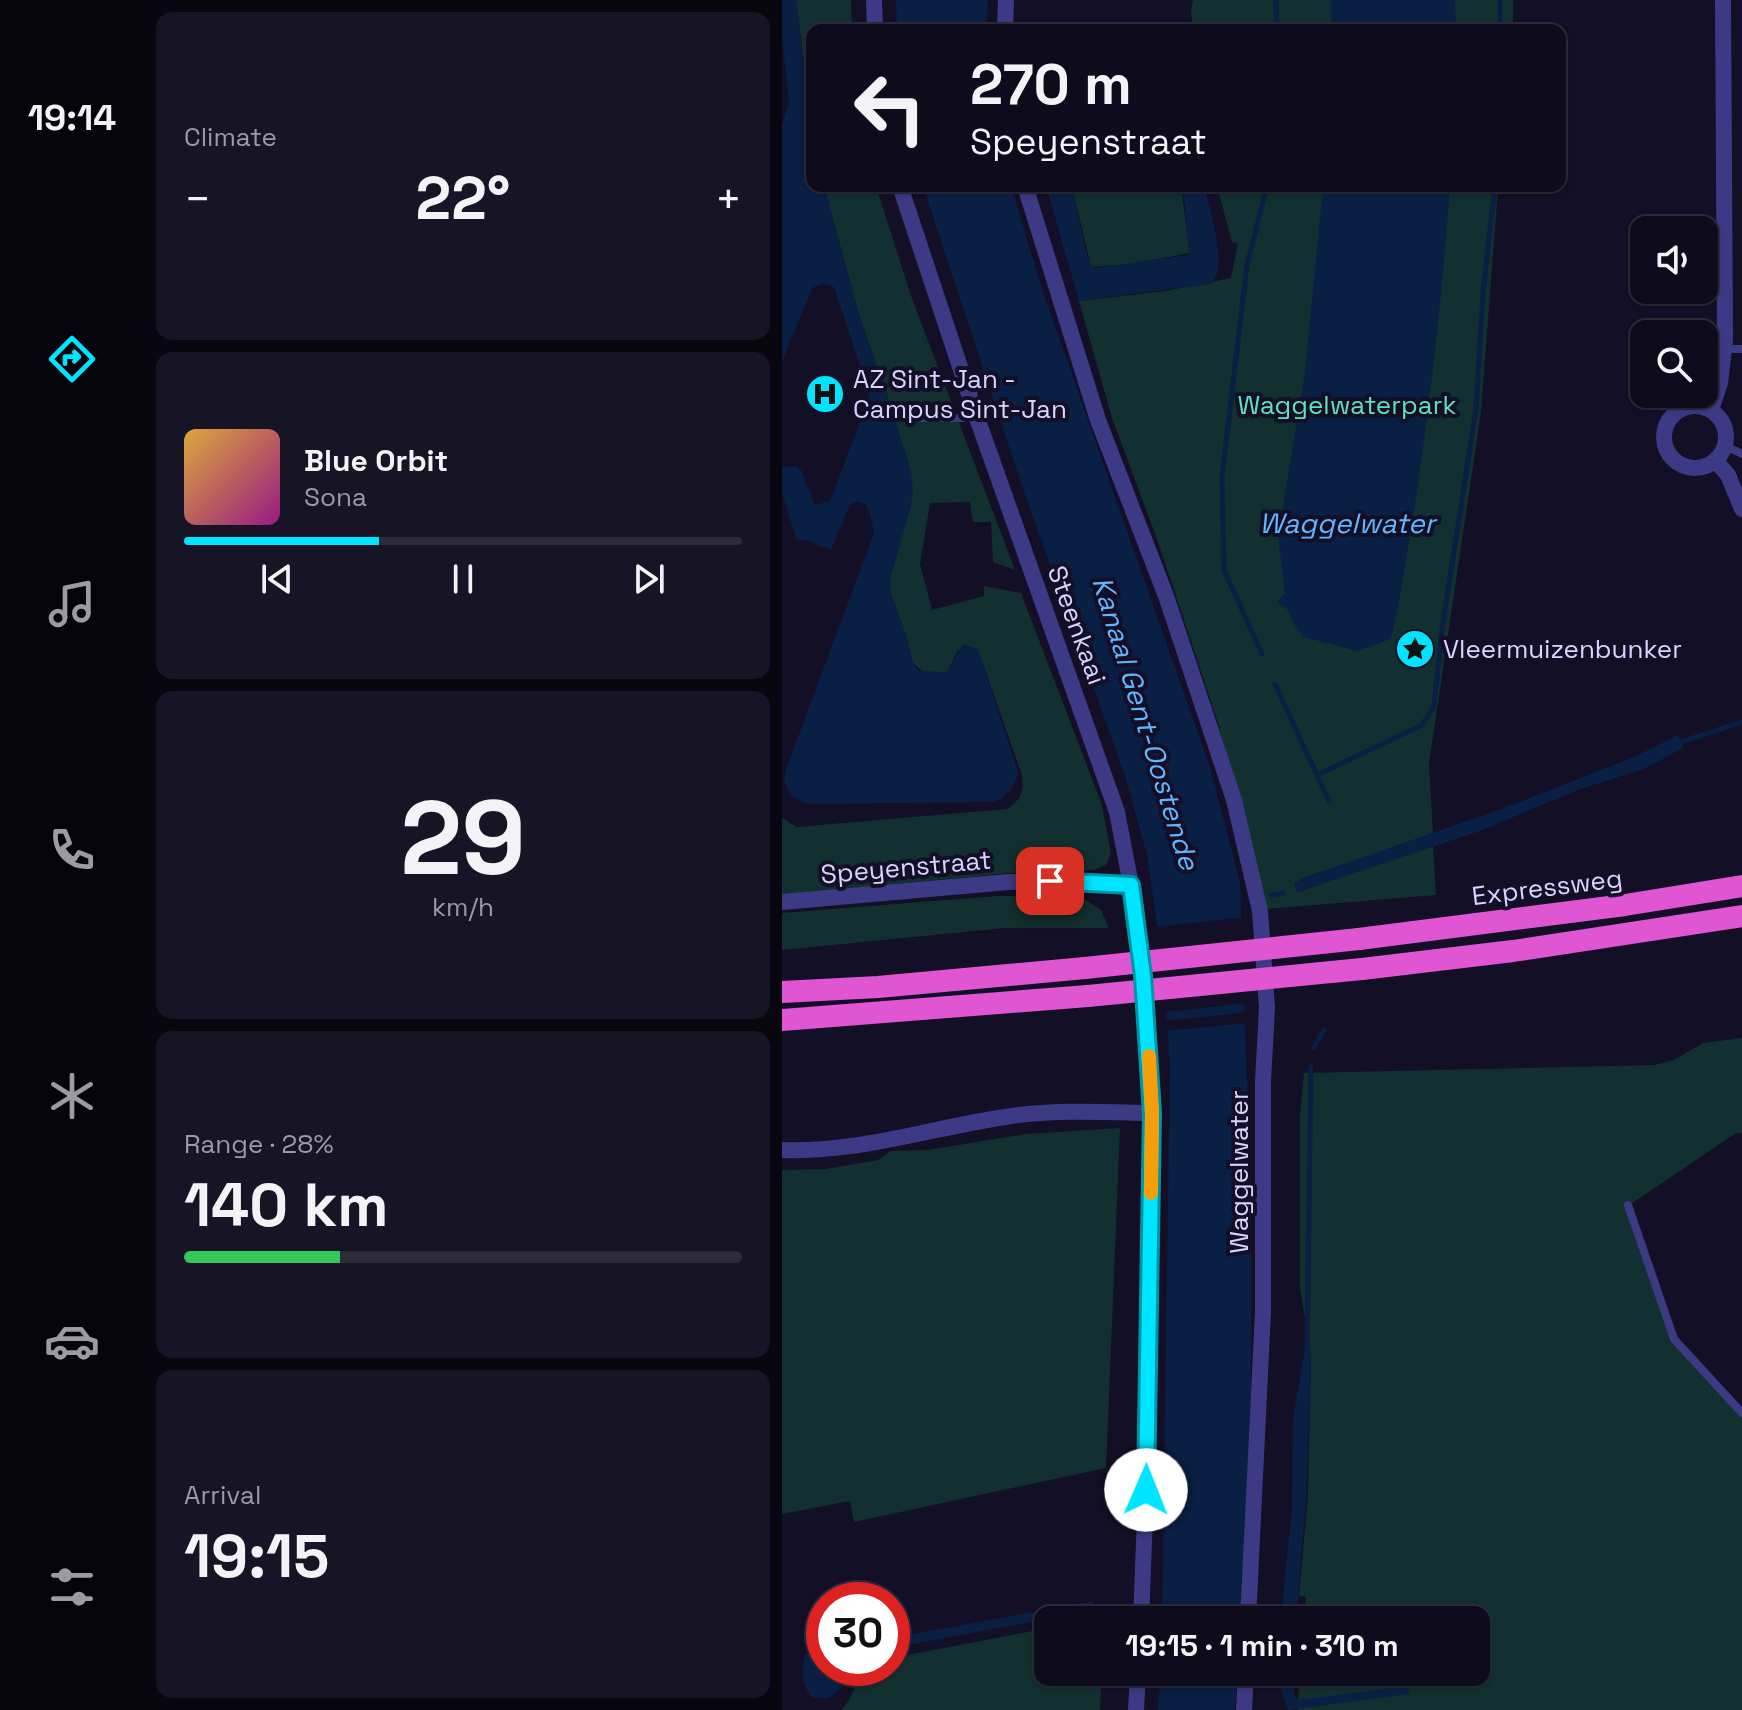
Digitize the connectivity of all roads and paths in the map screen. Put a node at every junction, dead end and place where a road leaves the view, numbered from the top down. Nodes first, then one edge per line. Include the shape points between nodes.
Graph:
1 (874, 0) edge
2 (1006, 0) edge
3 (1723, 0) edge
4 (875, 24) edge
5 (1005, 24) edge
6 (902, 192) edge
7 (1027, 192) edge
8 (1724, 349) junction
9 (1742, 349) edge
10 (1711, 410) junction
11 (917, 418) dead end
12 (977, 418) junction
13 (1720, 453) junction
14 (1742, 454) edge
15 (1742, 509) edge
16 (1131, 885) junction
17 (1742, 886) edge
18 (782, 902) edge
19 (1742, 916) edge
20 (782, 992) edge
21 (782, 1020) edge
22 (1152, 1113) junction
23 (782, 1150) edge
24 (1628, 1205) dead end
25 (1742, 1413) edge
26 (1142, 1606) edge
27 (1249, 1606) edge
28 (1137, 1686) edge
29 (1245, 1686) edge
30 (1136, 1710) edge
31 (1244, 1710) edge

1 - 4 street
2 - 5 street
3 - 8 street
6 - 12 street, Steenkaai
7 - 27 street, Waggelwater via 1098,420 1166,596 1224,771 1260,911 1267,1007 1263,1312
8 - 9 lane
8 - 10 street
10 - 13 street via 1724,426
10 - 13 street via 1681,409 1667,424 1666,447 1679,464 1699,468
11 - 12 lane
12 - 16 street, Steenkaai via 1117,812
13 - 14 lane
13 - 15 street
16 - 18 street, Speyenstraat via 1008,882
16 - 22 street, Steenkaai
17 - 20 highway, Expressweg, bridge via 1359,939
19 - 21 highway, bridge via 1362,969
22 - 23 street via 1040,1112 858,1145
22 - 26 street, Steenkaai
24 - 25 lane via 1674,1339
28 - 30 street
29 - 31 street

